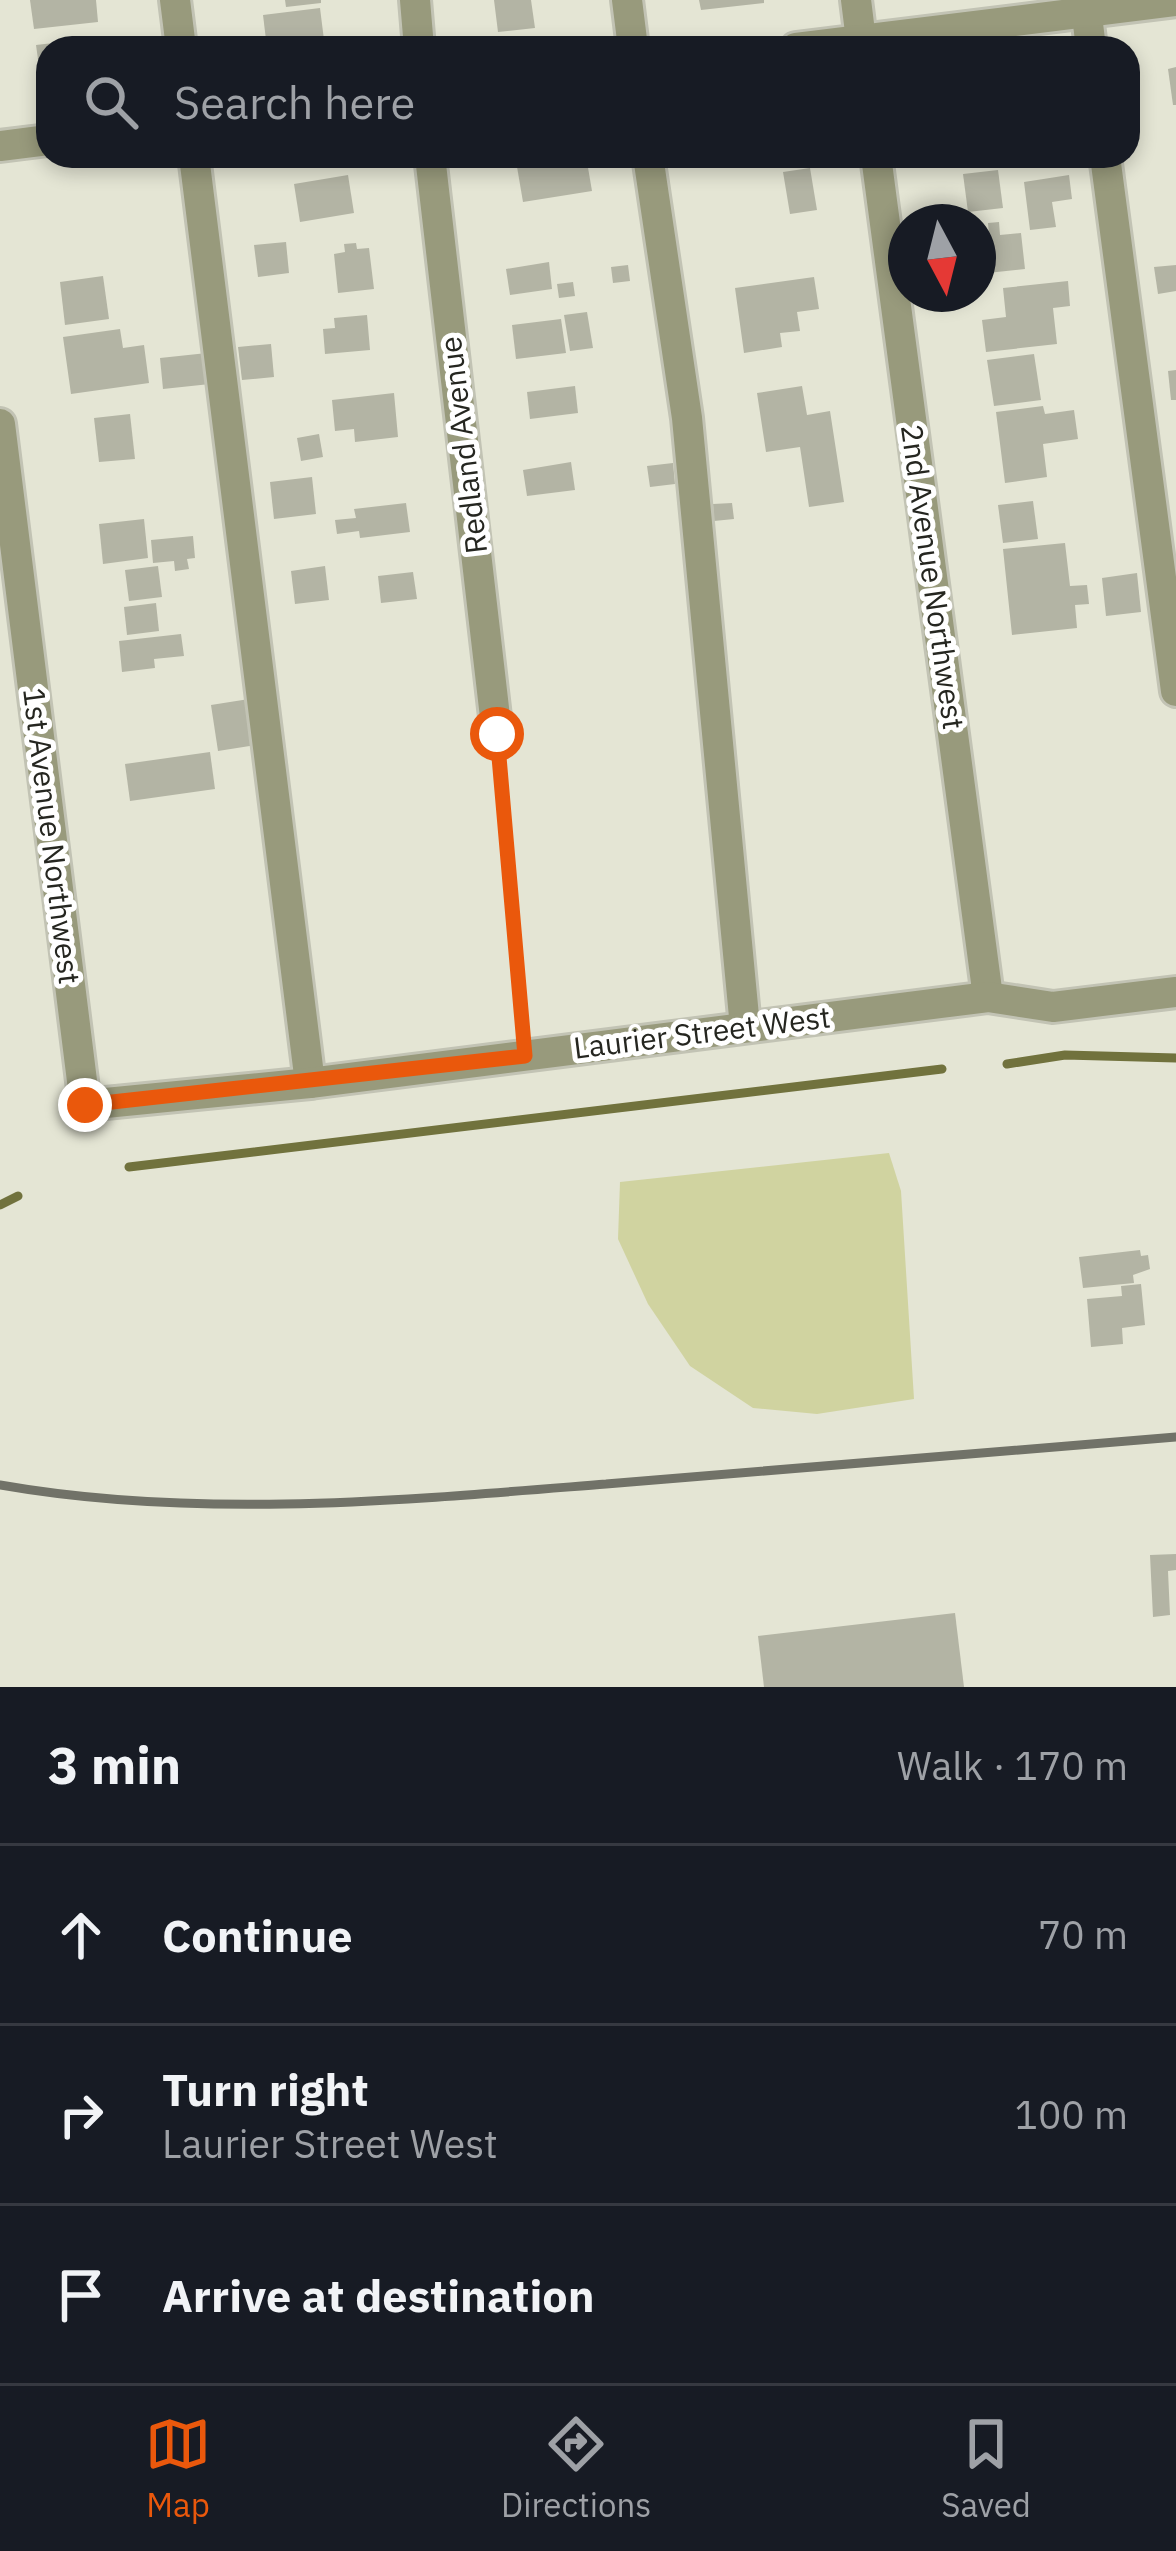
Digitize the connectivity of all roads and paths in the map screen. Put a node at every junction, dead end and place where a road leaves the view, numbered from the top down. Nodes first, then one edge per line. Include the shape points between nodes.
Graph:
1 (175, 0) edge
2 (415, 0) edge
3 (627, 0) edge
4 (856, 0) edge
5 (1176, 1) edge
6 (1086, 6) edge
7 (180, 36) edge
8 (418, 36) edge
9 (632, 36) edge
10 (860, 36) edge
11 (908, 36) edge
12 (1090, 36) edge
13 (36, 142) edge
14 (0, 146) edge
15 (196, 168) edge
16 (431, 168) edge
17 (650, 168) edge
18 (878, 168) edge
19 (1107, 168) edge
20 (0, 424) edge
21 (1176, 691) edge
22 (497, 734) joint
23 (1176, 992) edge
24 (988, 997) junction
25 (745, 1027) junction
26 (525, 1056) junction
27 (310, 1083) junction
28 (85, 1105) joint

1 - 7 street
2 - 8 street
3 - 9 street
4 - 10 street
5 - 6 street
6 - 11 street
6 - 12 street
13 - 14 street
15 - 27 street
16 - 22 street, Redland Avenue
17 - 25 street via 687,418
18 - 24 street, 2nd Avenue Northwest
19 - 21 street
20 - 28 street, 1st Avenue Northwest
22 - 26 path
23 - 24 street, Laurier Street West via 1053,1007
24 - 25 street, Laurier Street West
25 - 26 street, Laurier Street West
26 - 27 street, Laurier Street West
27 - 28 street, Laurier Street West

